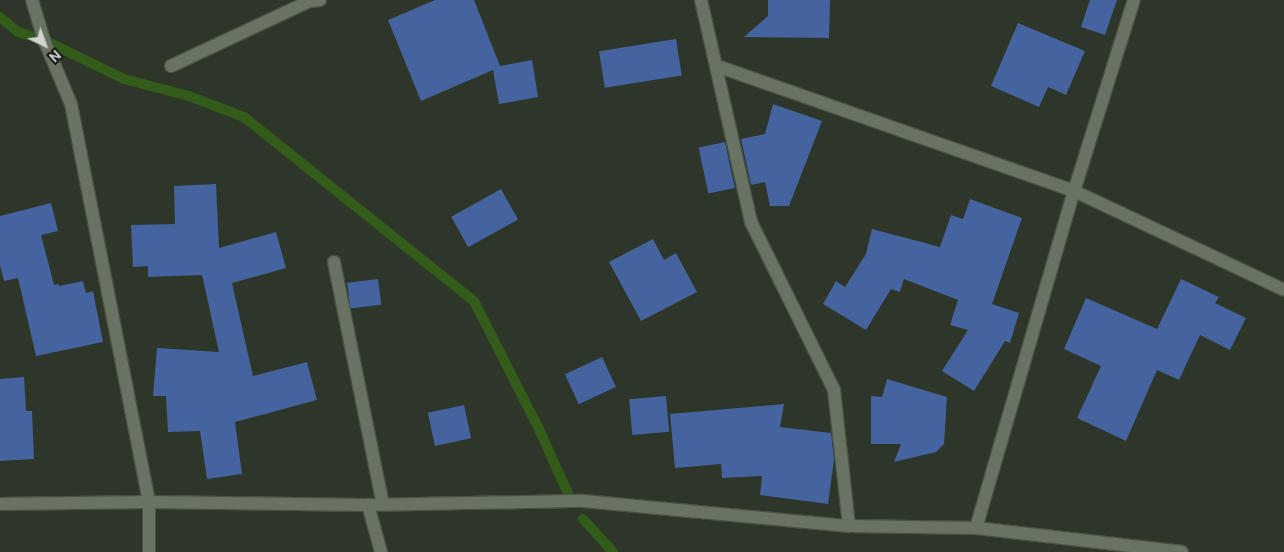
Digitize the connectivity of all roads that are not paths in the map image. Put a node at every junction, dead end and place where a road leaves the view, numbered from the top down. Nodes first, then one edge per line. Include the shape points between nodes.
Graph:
1 (32, 0) edge
2 (320, 0) edge
3 (700, 0) edge
4 (1134, 0) edge
5 (171, 66) dead end
6 (717, 66) junction
7 (1074, 191) junction
8 (334, 262) dead end
9 (1284, 290) edge
10 (149, 502) junction
11 (0, 504) edge
12 (383, 504) junction
13 (368, 505) junction
14 (849, 526) junction
15 (976, 528) junction
16 (149, 552) edge
17 (381, 552) edge
18 (1182, 552) edge

1 - 10 street via 44,40 71,104
2 - 5 street
3 - 6 street
4 - 7 street
6 - 7 street
6 - 14 street via 751,222 834,390
7 - 9 street
7 - 15 street
8 - 12 street
10 - 11 street
10 - 13 street
10 - 16 street
12 - 13 street
12 - 14 street via 583,501
13 - 17 street
14 - 15 street
15 - 18 street

